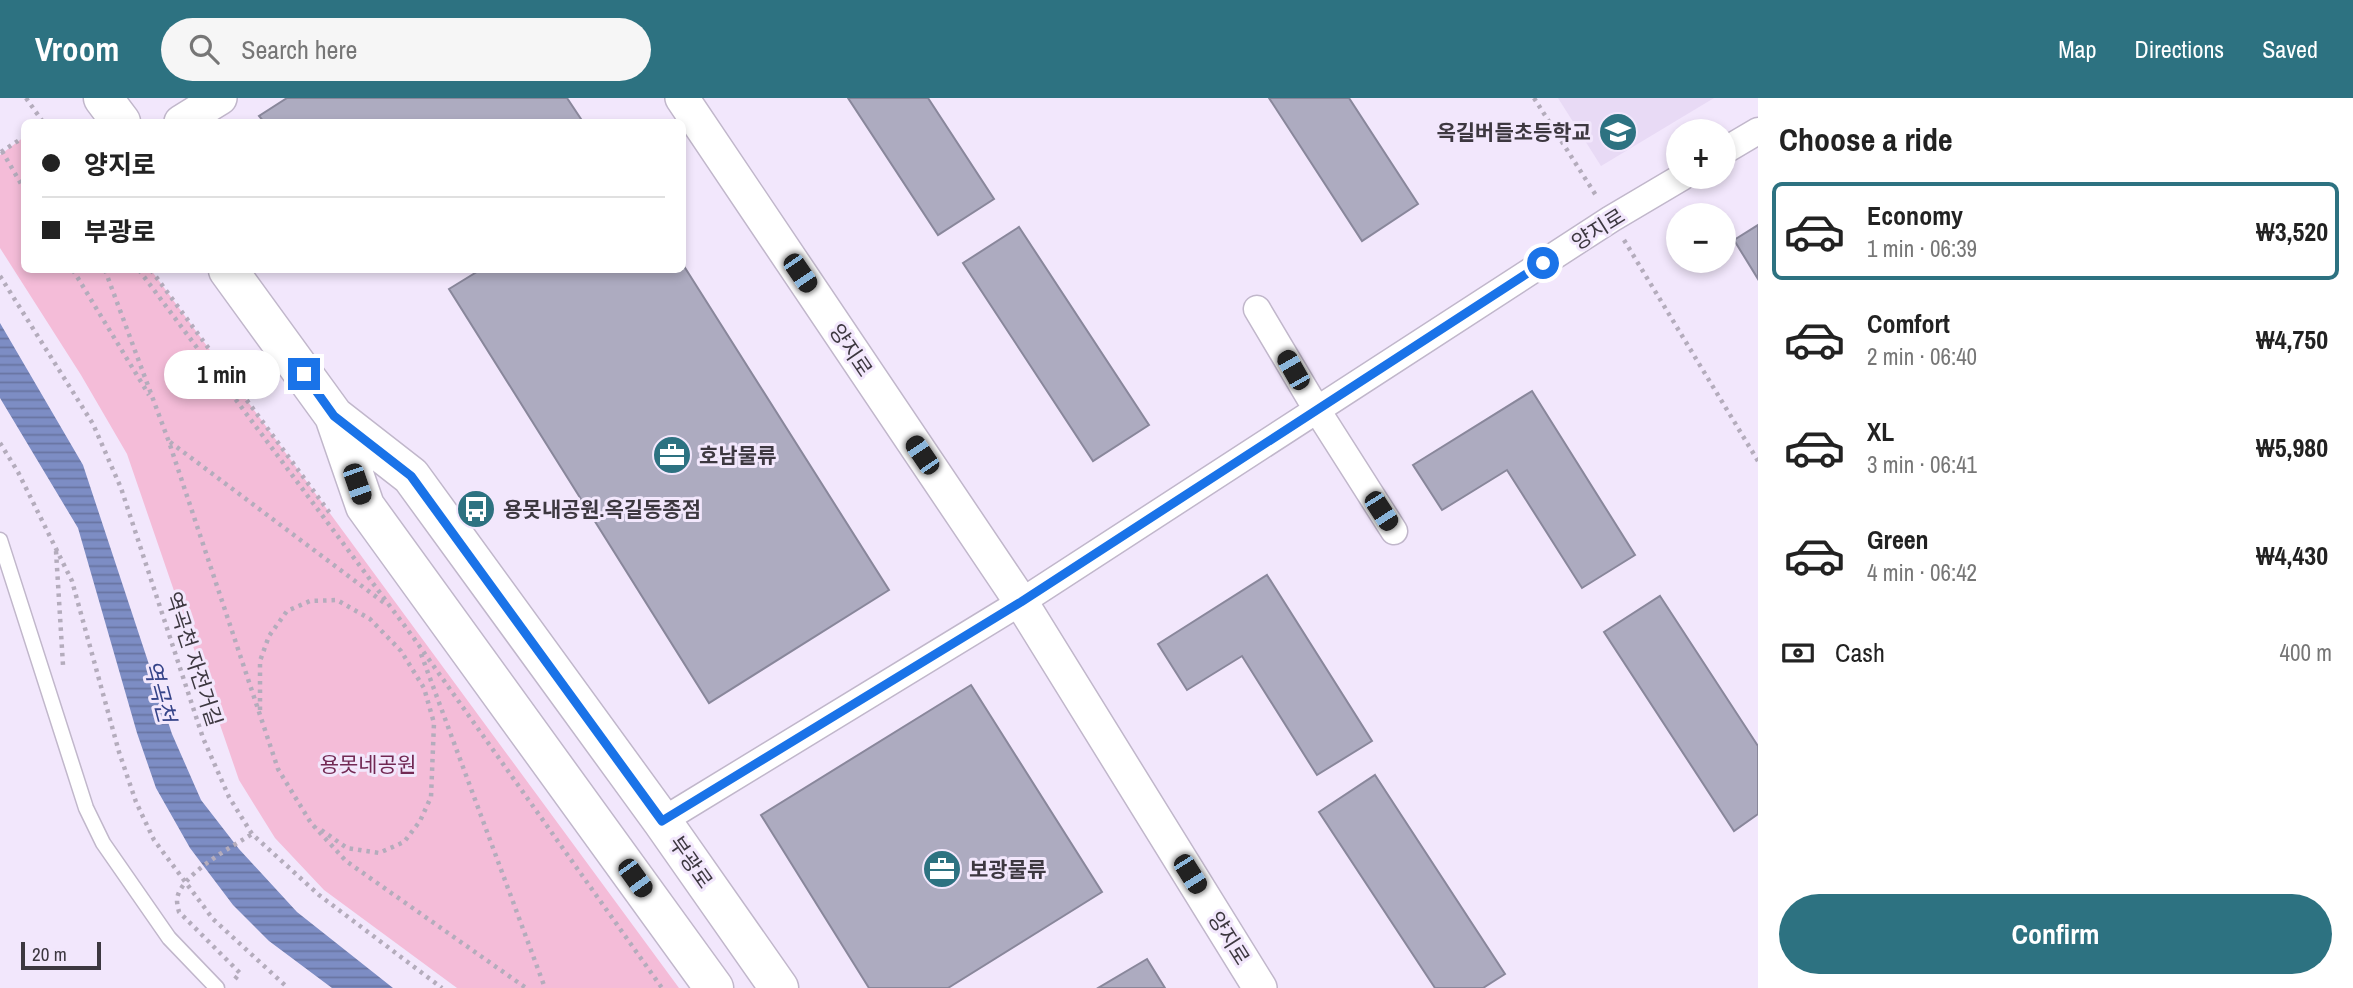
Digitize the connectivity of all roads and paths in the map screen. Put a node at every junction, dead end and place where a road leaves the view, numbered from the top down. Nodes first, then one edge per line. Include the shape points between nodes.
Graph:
1 (26, 98) edge
2 (103, 98) edge
3 (220, 98) edge
4 (682, 98) edge
5 (1534, 98) edge
6 (41, 119) edge
7 (119, 119) edge
8 (186, 119) edge
9 (1758, 131) edge
10 (21, 138) edge
11 (1736, 144) edge
12 (1, 152) edge
13 (21, 184) edge
14 (1666, 186) edge
15 (1611, 219) junction
16 (75, 273) edge
17 (106, 273) edge
18 (141, 273) edge
19 (230, 273) edge
20 (0, 276) edge
21 (1257, 309) dead end
22 (155, 406) junction
23 (1317, 410) junction
24 (334, 416) junction
25 (169, 442) junction
26 (0, 443) edge
27 (1758, 461) edge
28 (1394, 531) dead end
29 (0, 540) edge
30 (55, 547) junction
31 (1021, 602) junction
32 (391, 608) junction
33 (418, 646) junction
34 (64, 672) dead end
35 (260, 717) junction
36 (662, 821) junction
37 (311, 823) junction
38 (252, 834) junction
39 (185, 884) junction
40 (217, 988) edge
41 (228, 988) edge
42 (288, 988) edge
43 (442, 988) edge
44 (526, 988) edge
45 (545, 988) edge
46 (662, 988) edge
47 (714, 988) edge
48 (779, 988) edge
49 (1260, 988) edge

1 - 6 path
2 - 7 main road
3 - 8 street
4 - 31 street, 양지로
5 - 15 path
9 - 11 street
10 - 12 path
12 - 13 path
14 - 15 street, 양지로
15 - 23 street, 양지로
15 - 27 path
16 - 22 path
17 - 22 path
18 - 32 path
19 - 24 main road, 부광로
20 - 38 path, 역곡천 자전거길 via 93,424 121,488 204,738 229,797
21 - 23 street
22 - 25 path
23 - 28 street
23 - 31 street, 양지로
24 - 36 main road, 부광로 via 411,476
24 - 47 main road, 부광로 via 365,506
25 - 32 path
25 - 35 path
26 - 30 path
29 - 40 lane via 86,808 103,843 169,938
30 - 34 path
30 - 39 path via 72,581 136,802 154,840
31 - 36 street, 양지로
31 - 49 street, 양지로
32 - 33 path
33 - 45 path
33 - 46 path
35 - 37 path via 278,769
35 - 37 path via 260,661 269,636 287,611 310,601 337,600 370,619 401,651 424,688 434,723 431,797 404,842 379,853 347,848
36 - 48 main road, 부광로
37 - 44 path via 346,861
38 - 39 path via 216,856
38 - 43 path, 역곡천 자전거길 via 319,895
39 - 41 path via 177,898 179,912 240,973
39 - 42 path via 213,919

